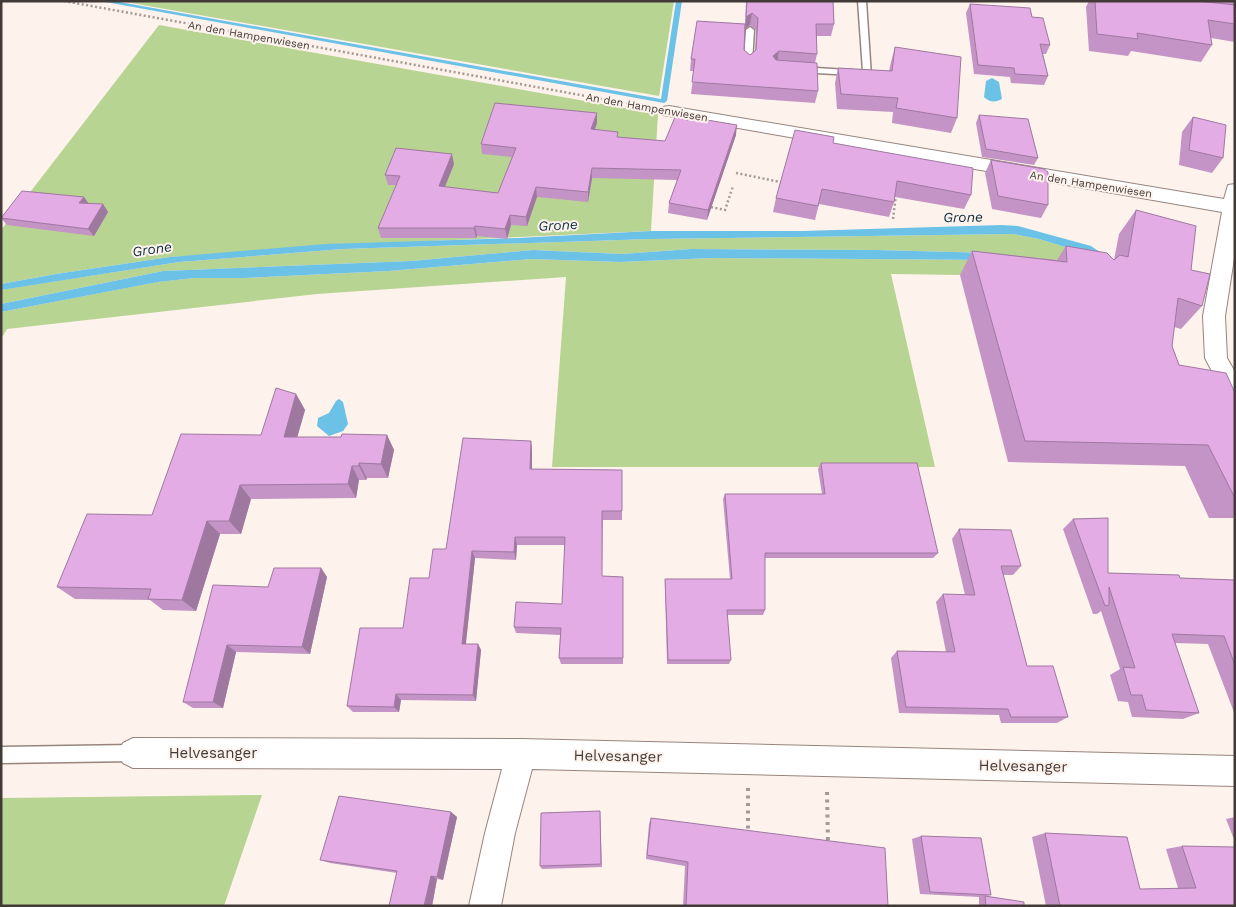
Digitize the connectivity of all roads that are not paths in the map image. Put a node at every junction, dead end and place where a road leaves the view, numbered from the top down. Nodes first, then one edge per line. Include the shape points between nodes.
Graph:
1 (862, 1) edge
2 (750, 30) dead end
3 (748, 62) edge
4 (795, 69) edge
5 (669, 111) road end
6 (1233, 198) edge
7 (1235, 394) edge
8 (134, 753) joint
9 (521, 754) junction
10 (1, 755) edge
11 (1235, 771) edge
12 (485, 906) edge

1 - 4 lane via 868,74
2 - 3 lane
5 - 6 street, An den Hampenwiesen via 903,152
6 - 7 street via 1214,316 1216,358
8 - 9 street, Helvesanger
8 - 10 lane, Helvesanger
9 - 11 street, Helvesanger
9 - 12 street

